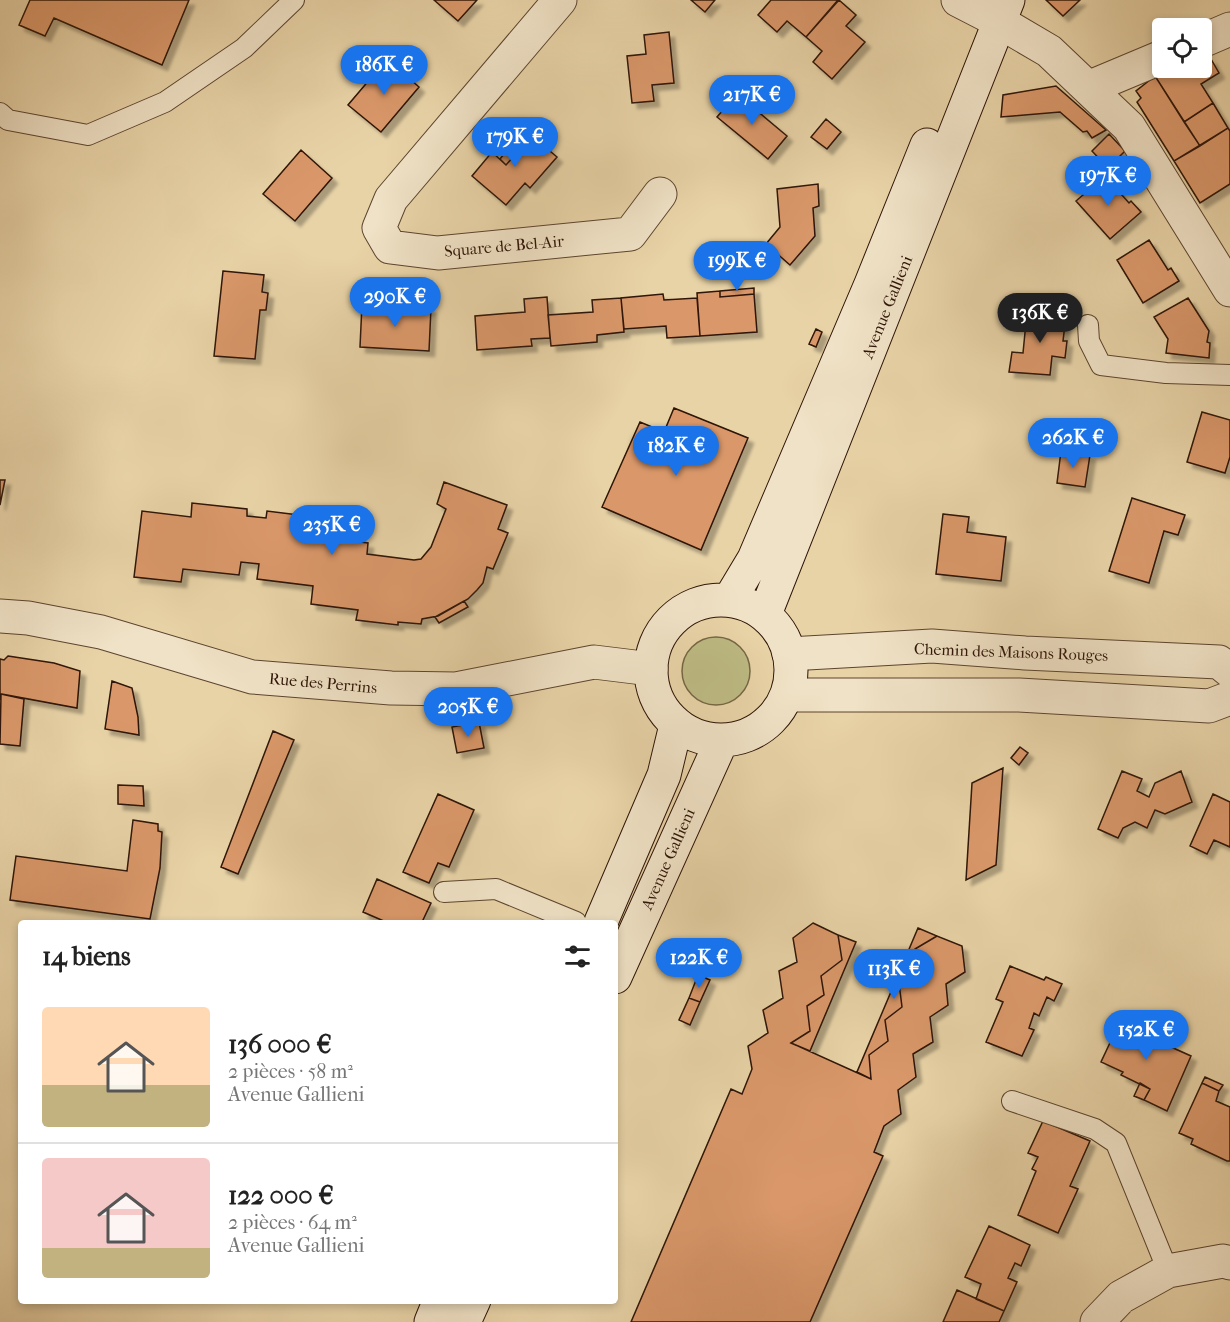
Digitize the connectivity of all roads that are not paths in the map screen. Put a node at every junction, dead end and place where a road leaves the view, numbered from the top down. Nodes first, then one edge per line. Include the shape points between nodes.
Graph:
1 (294, 0) edge
2 (560, 0) edge
3 (988, 9) edge
4 (1230, 29) edge
5 (1212, 37) edge
6 (1152, 61) edge
7 (1088, 88) junction
8 (0, 113) edge
9 (660, 194) dead end
10 (1230, 290) edge
11 (1088, 325) dead end
12 (1230, 375) edge
13 (730, 599) junction
14 (765, 614) junction
15 (0, 616) edge
16 (789, 654) junction
17 (651, 669) junction
18 (1230, 672) edge
19 (788, 695) junction
20 (1230, 698) edge
21 (676, 725) junction
22 (721, 742) junction
23 (444, 892) dead end
24 (571, 920) edge
25 (602, 920) edge
26 (623, 940) edge
27 (618, 963) edge
28 (1012, 1101) dead end
29 (1230, 1263) edge
30 (1168, 1271) junction
31 (438, 1304) edge
32 (472, 1304) edge
33 (431, 1322) edge
34 (464, 1322) edge
35 (1097, 1322) edge

1 - 8 lane via 244,48 165,102 88,135 8,120
2 - 9 street, Square de Bel-Air via 391,199 379,228 390,247 438,253 630,234
3 - 7 street via 1049,51
3 - 13 street, Avenue Gallieni via 950,87 754,559
3 - 14 street, Avenue Gallieni
4 - 5 street
6 - 7 street
7 - 10 street via 1129,127
11 - 12 lane via 1089,341 1101,365
13 - 14 street
13 - 17 street via 706,601 684,610 667,625 655,646
14 - 16 street via 787,642
15 - 17 street, Rue des Perrins via 101,632 263,678 456,689 594,662
16 - 18 street, Chemin des Maisons Rouges via 932,646 1219,662
16 - 19 street
17 - 21 street via 653,690
19 - 20 street via 1019,695 1209,706
19 - 22 street via 776,715 759,731
21 - 22 street
21 - 25 street via 664,775
22 - 26 street, Avenue Gallieni
23 - 24 lane via 496,889
26 - 27 street, Avenue Gallieni
28 - 30 lane via 1095,1129 1116,1143
29 - 30 street
30 - 35 street via 1121,1297
31 - 33 street
32 - 34 street

